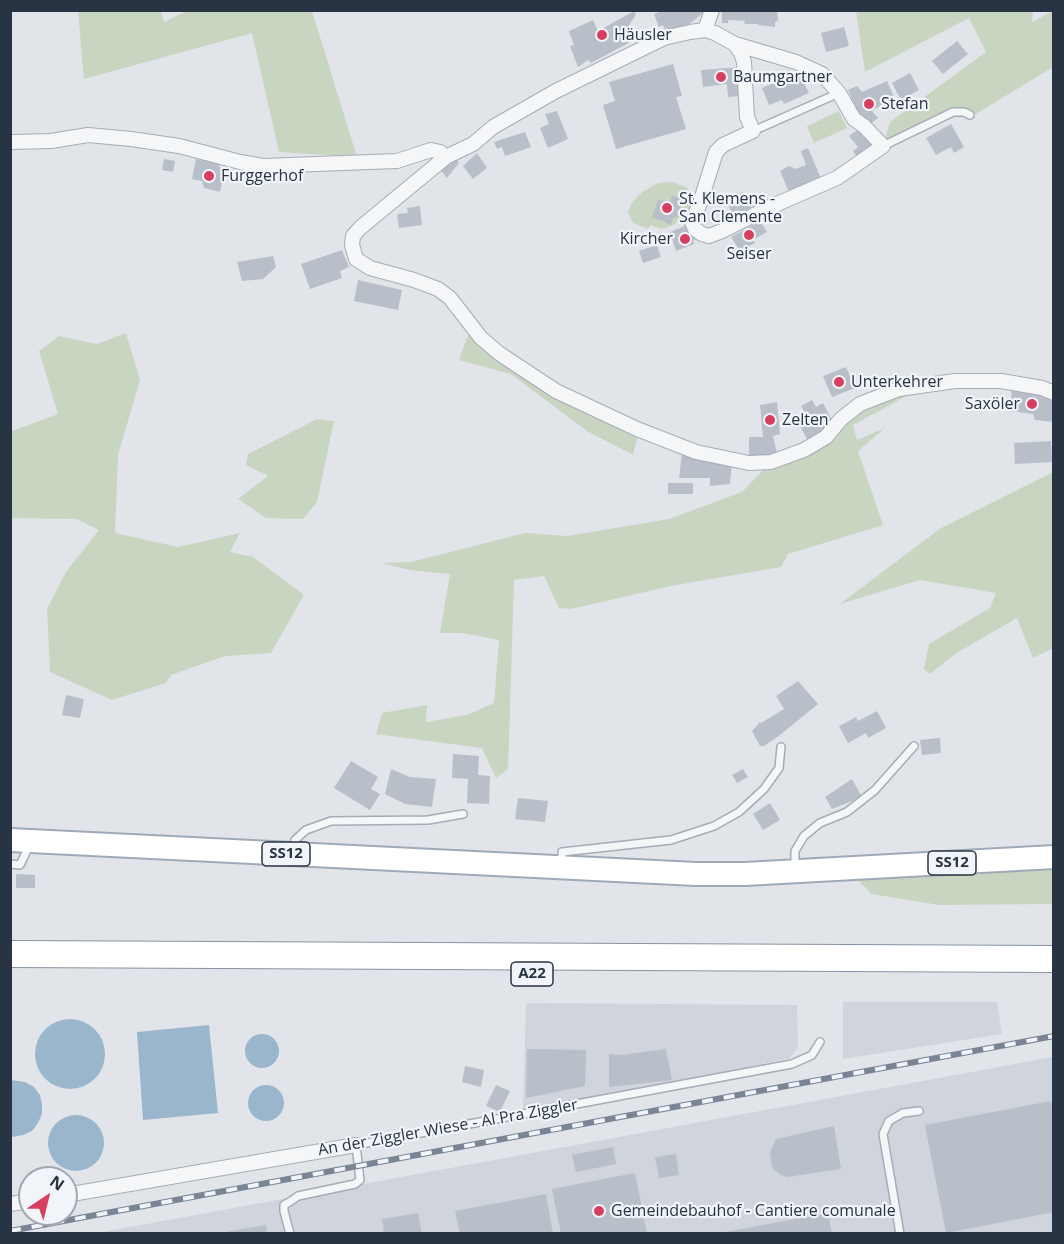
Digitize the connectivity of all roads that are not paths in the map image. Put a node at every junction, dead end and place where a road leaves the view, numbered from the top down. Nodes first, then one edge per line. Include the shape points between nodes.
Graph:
1 (712, 10) edge
2 (705, 30) junction
3 (735, 44) junction
4 (839, 93) junction
5 (970, 115) dead end
6 (753, 131) junction
7 (10, 142) edge
8 (883, 146) junction
9 (446, 158) junction
10 (1053, 393) edge
11 (914, 746) dead end
12 (781, 747) dead end
13 (463, 814) dead end
14 (21, 841) edge
15 (293, 854) junction
16 (1053, 857) edge
17 (10, 864) edge
18 (561, 867) junction
19 (795, 871) junction
20 (10, 954) edge
21 (1053, 959) edge
22 (10, 971) edge
23 (1053, 976) edge
24 (820, 1042) dead end
25 (919, 1111) dead end
26 (356, 1145) junction
27 (78, 1193) edge
28 (290, 1233) edge
29 (900, 1233) edge

1 - 2 street
2 - 3 street
2 - 9 street via 664,38 566,86 513,114 473,144
3 - 4 street via 810,67
3 - 6 street via 744,62 747,117
4 - 6 lane
4 - 8 street via 854,119
5 - 8 lane via 953,112
6 - 8 street via 716,152 692,222 702,234 709,236 722,231 837,178
7 - 9 street via 109,136 179,146 263,166 397,161 431,150
9 - 10 street via 360,228 352,245 356,259 370,268 438,289 450,297 481,338 556,390 696,452 749,463 771,462 826,437 860,404 899,389 955,381 1001,381
11 - 19 lane via 876,790 804,836 795,851
12 - 18 lane via 779,768 764,789 739,812 714,826 671,840 562,852
13 - 15 lane via 428,820 331,821 306,830 295,840
14 - 15 main road, SS12
14 - 17 lane via 20,865
15 - 18 main road, SS12
16 - 19 main road, SS12
18 - 19 main road, SS12 via 696,874
20 - 21 highway, A22
22 - 23 highway, A22
24 - 26 lane, An der Ziggler Wiese - Al Pra Ziggler via 812,1055 792,1064
25 - 29 lane via 903,1113 889,1121 883,1134
26 - 27 street, An der Ziggler Wiese - Al Pra Ziggler
26 - 28 lane via 360,1180 291,1201

